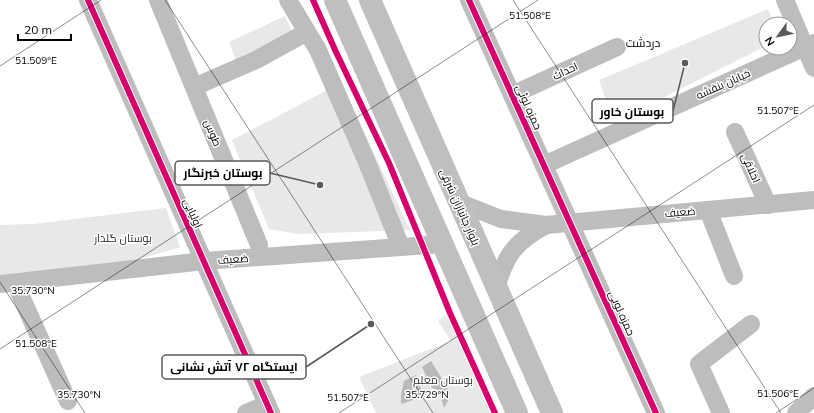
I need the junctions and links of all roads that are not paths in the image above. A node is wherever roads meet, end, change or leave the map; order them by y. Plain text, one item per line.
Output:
1 (88, 0) edge
2 (158, 0) edge
3 (288, 0) edge
4 (335, 0) edge
5 (370, 0) edge
6 (469, 0) edge
7 (785, 0) edge
8 (307, 32) junction
9 (810, 45) edge
10 (617, 47) dead end
11 (814, 68) edge
12 (194, 86) junction
13 (512, 95) junction
14 (735, 132) dead end
15 (544, 165) junction
16 (814, 200) edge
17 (458, 202) junction
18 (768, 204) junction
19 (708, 210) junction
20 (570, 222) junction
21 (546, 225) junction
22 (444, 244) junction
23 (259, 245) dead end
24 (402, 247) junction
25 (204, 261) junction
26 (734, 276) dead end
27 (7, 283) edge
28 (496, 288) junction
29 (751, 324) dead end
30 (68, 401) dead end
31 (269, 408) edge
32 (246, 413) edge
33 (517, 413) edge
34 (552, 413) edge
35 (656, 413) edge
36 (721, 413) edge

1 - 25 street, اولیایی
2 - 12 street, طوس
3 - 8 street
4 - 22 main road
5 - 17 main road, بلوار جانبازان شرقی
6 - 13 street, حمزه لوئی
7 - 9 street
8 - 12 street
8 - 24 street
9 - 11 street
9 - 15 street, خیابان بنفشه
10 - 13 street, احداث
12 - 23 street, طوس
13 - 15 street, حمزه لوئی
14 - 18 street, اخلاقی
15 - 20 street, حمزه لوئی
16 - 18 street, ضعیف
17 - 21 street
17 - 28 main road, بلوار جانبازان شرقی
18 - 19 street, ضعیف
19 - 20 street, ضعیف
19 - 26 street
20 - 21 street, ضعیف
20 - 35 street, حمزه لویی
21 - 28 street
22 - 24 street, ضعیف
22 - 33 main road
24 - 25 street, ضعیف
25 - 27 street, ضعیف
25 - 31 street, اولیایی
27 - 30 street
28 - 34 main road, بلوار جانبازان شرقی
29 - 36 street
31 - 32 street

